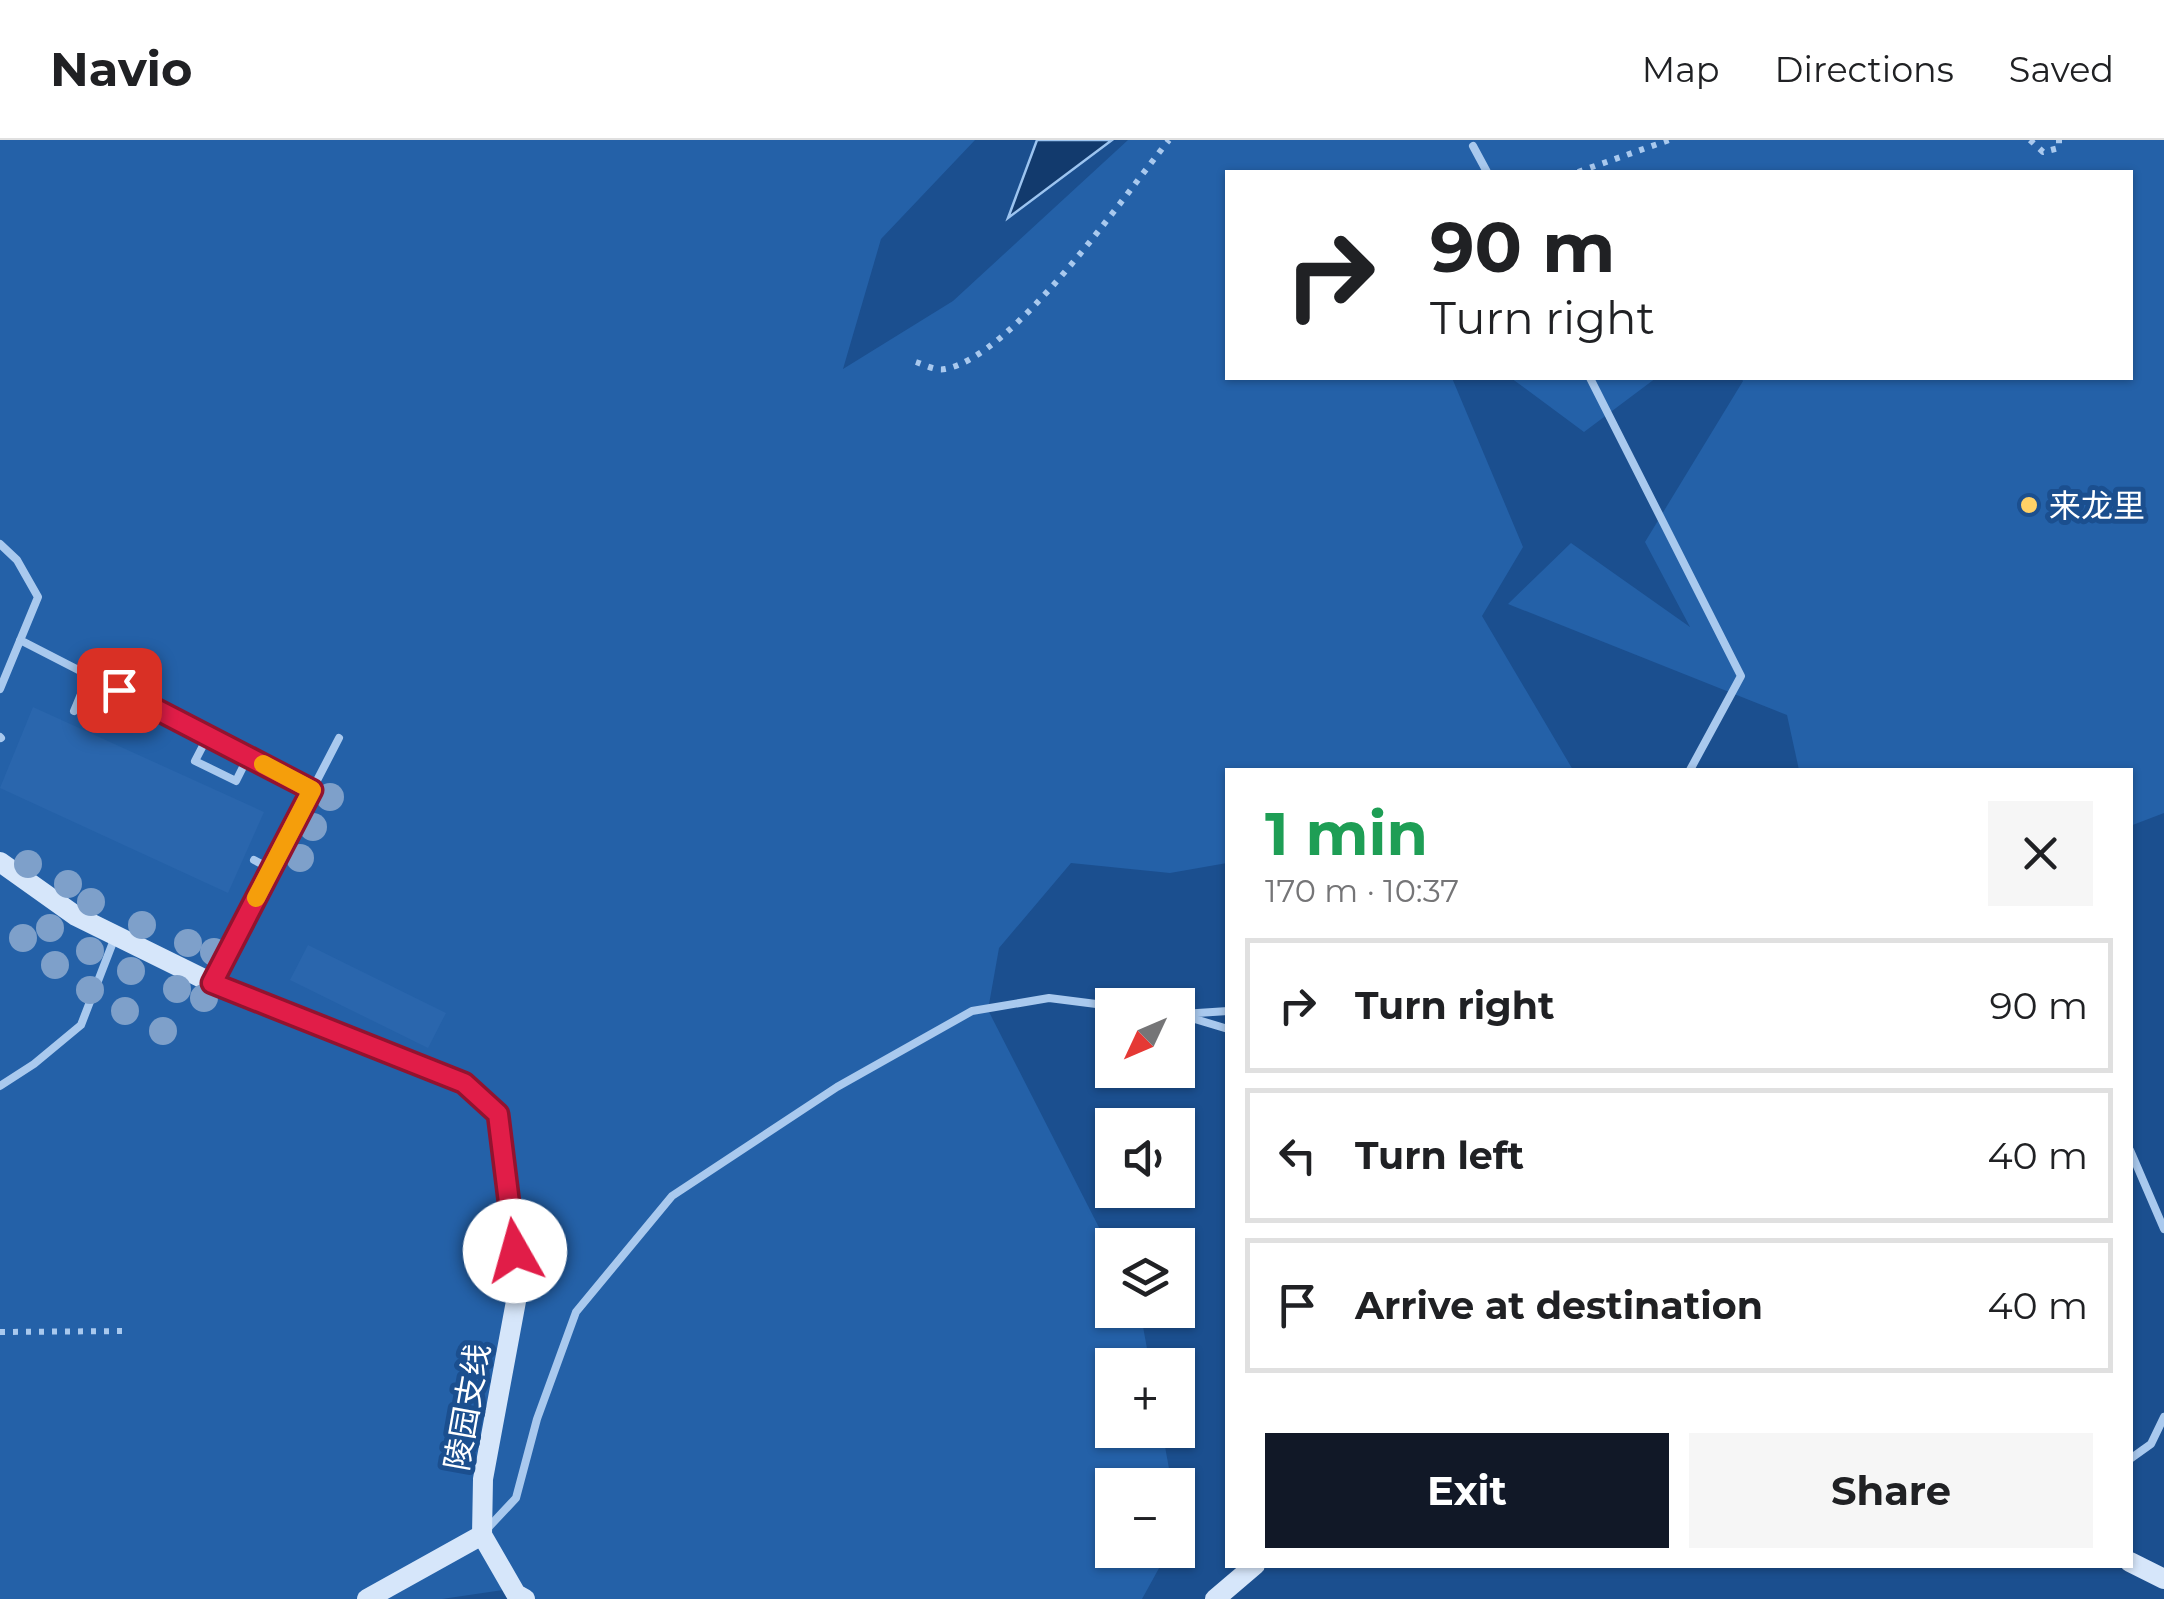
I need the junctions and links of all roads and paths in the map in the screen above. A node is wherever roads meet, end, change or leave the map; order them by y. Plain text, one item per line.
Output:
1 (1169, 140) edge
2 (1669, 140) edge
3 (2030, 140) edge
4 (2059, 140) edge
5 (1474, 146) dead end
6 (1486, 170) edge
7 (1584, 170) edge
8 (916, 362) dead end
9 (1591, 380) edge
10 (0, 544) edge
11 (20, 640) junction
12 (89, 675) junction
13 (0, 690) edge
14 (74, 710) dead end
15 (208, 736) junction
16 (339, 738) dead end
17 (248, 756) junction
18 (1691, 768) edge
19 (312, 790) junction
20 (254, 860) dead end
21 (0, 862) edge
22 (271, 869) junction
23 (115, 936) junction
24 (212, 983) junction
25 (1095, 1004) edge
26 (1225, 1011) edge
27 (1195, 1013) edge
28 (1195, 1019) edge
29 (1225, 1028) edge
30 (0, 1086) edge
31 (2133, 1157) edge
32 (2164, 1229) edge
33 (130, 1331) dead end
34 (0, 1332) edge
35 (2164, 1416) edge
36 (2133, 1458) edge
37 (482, 1534) junction
38 (2133, 1564) edge
39 (1251, 1568) edge
40 (2164, 1579) edge
41 (367, 1599) edge
42 (526, 1599) edge
43 (1215, 1599) edge

1 - 8 path
2 - 7 path
3 - 4 path
5 - 6 lane
9 - 18 lane
10 - 11 lane
11 - 12 lane
11 - 13 lane
12 - 14 lane
12 - 15 lane
15 - 17 lane
15 - 17 lane
16 - 19 lane
17 - 19 lane
19 - 22 lane
20 - 22 lane
21 - 23 street, 陵园支线
22 - 24 lane
23 - 24 street, 陵园支线
23 - 30 lane
24 - 37 street, 陵园支线
25 - 37 lane
26 - 27 lane
28 - 29 lane
31 - 32 lane
33 - 34 path
35 - 36 lane
37 - 41 street
37 - 42 street
38 - 40 street
39 - 43 street

